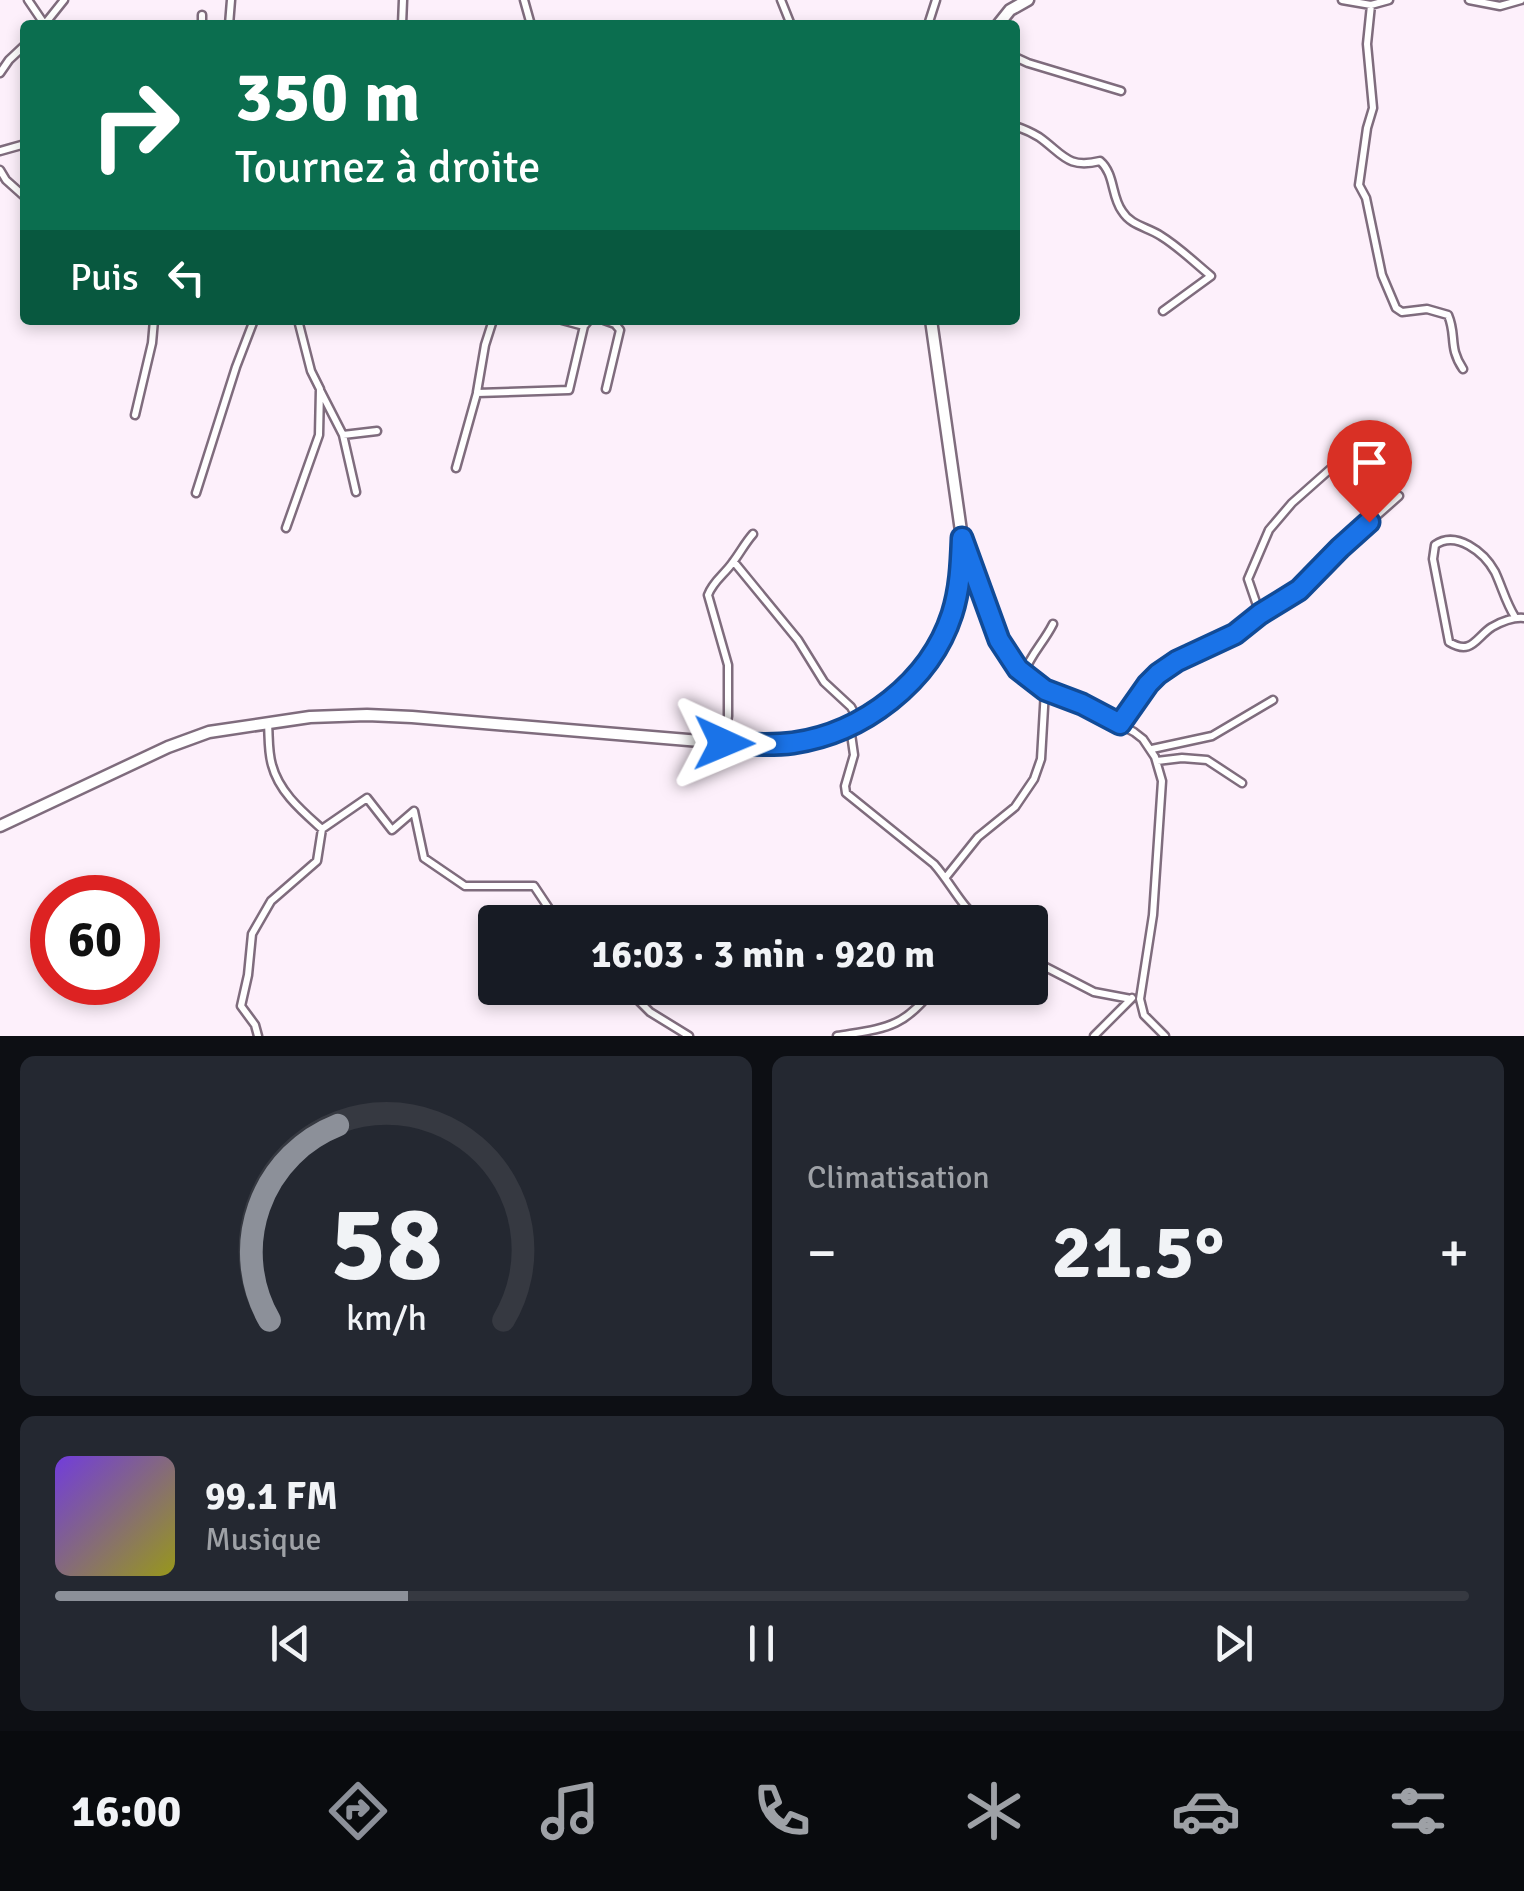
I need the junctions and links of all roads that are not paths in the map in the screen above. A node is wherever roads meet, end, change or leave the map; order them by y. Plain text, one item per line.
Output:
1 (64, 0) edge
2 (1028, 0) edge
3 (1039, 0) edge
4 (1342, 0) edge
5 (1389, 0) edge
6 (1469, 0) edge
7 (1521, 0) edge
8 (1371, 5) junction
9 (1010, 10) junction
10 (202, 15) dead end
11 (49, 20) edge
12 (202, 20) edge
13 (1002, 20) edge
14 (20, 50) edge
15 (1020, 59) edge
16 (0, 74) edge
17 (1122, 91) dead end
18 (1020, 128) edge
19 (0, 170) edge
20 (20, 193) edge
21 (1163, 311) dead end
22 (154, 325) edge
23 (252, 325) edge
24 (299, 325) edge
25 (491, 325) edge
26 (585, 325) edge
27 (616, 325) edge
28 (932, 325) edge
29 (1463, 369) dead end
30 (320, 389) junction
31 (606, 389) dead end
32 (477, 392) junction
33 (136, 415) dead end
34 (377, 431) dead end
35 (343, 435) junction
36 (1336, 464) dead end
37 (456, 468) dead end
38 (356, 492) dead end
39 (196, 494) dead end
40 (1399, 496) dead end
41 (286, 528) dead end
42 (753, 534) dead end
43 (962, 538) junction
44 (734, 562) junction
45 (1260, 614) junction
46 (1520, 618) edge
47 (1054, 624) dead end
48 (1024, 672) junction
49 (1045, 690) junction
50 (1274, 700) dead end
51 (268, 722) junction
52 (854, 723) junction
53 (1120, 724) junction
54 (724, 743) junction
55 (1152, 749) junction
56 (1157, 761) junction
57 (1242, 783) dead end
58 (0, 826) edge
59 (322, 829) junction
60 (946, 878) junction
61 (547, 905) edge
62 (964, 905) edge
63 (1048, 968) edge
64 (1141, 990) junction
65 (1131, 999) junction
66 (643, 1005) edge
67 (918, 1005) edge
68 (889, 1026) junction
69 (258, 1036) edge
70 (689, 1036) edge
71 (836, 1036) edge
72 (890, 1036) edge
73 (1094, 1036) edge
74 (1164, 1036) edge

1 - 11 street
2 - 9 main road
3 - 9 street
4 - 8 street
5 - 8 street
6 - 7 street
8 - 29 street
9 - 13 main road
10 - 12 street
14 - 16 street
15 - 17 street
18 - 21 street
19 - 20 street
22 - 33 street
23 - 39 street
24 - 30 street
25 - 32 street
26 - 32 street
27 - 31 street
28 - 43 main road
30 - 35 street
30 - 41 street
32 - 37 street
34 - 35 street
35 - 38 street
36 - 45 street
40 - 45 street
42 - 44 street
43 - 48 street
43 - 52 main road
44 - 52 street
44 - 54 street
45 - 53 street
46 - 46 street
47 - 48 street
48 - 49 street
49 - 53 street
49 - 60 street
50 - 55 street
51 - 54 main road
51 - 58 main road
51 - 59 street
52 - 54 main road
52 - 60 street
53 - 55 street
55 - 56 street
56 - 57 street
56 - 64 street
59 - 61 street
59 - 69 street
60 - 62 street
63 - 65 street
64 - 65 street
64 - 74 street
65 - 73 street
66 - 70 street
67 - 68 street
68 - 71 street
68 - 72 street

